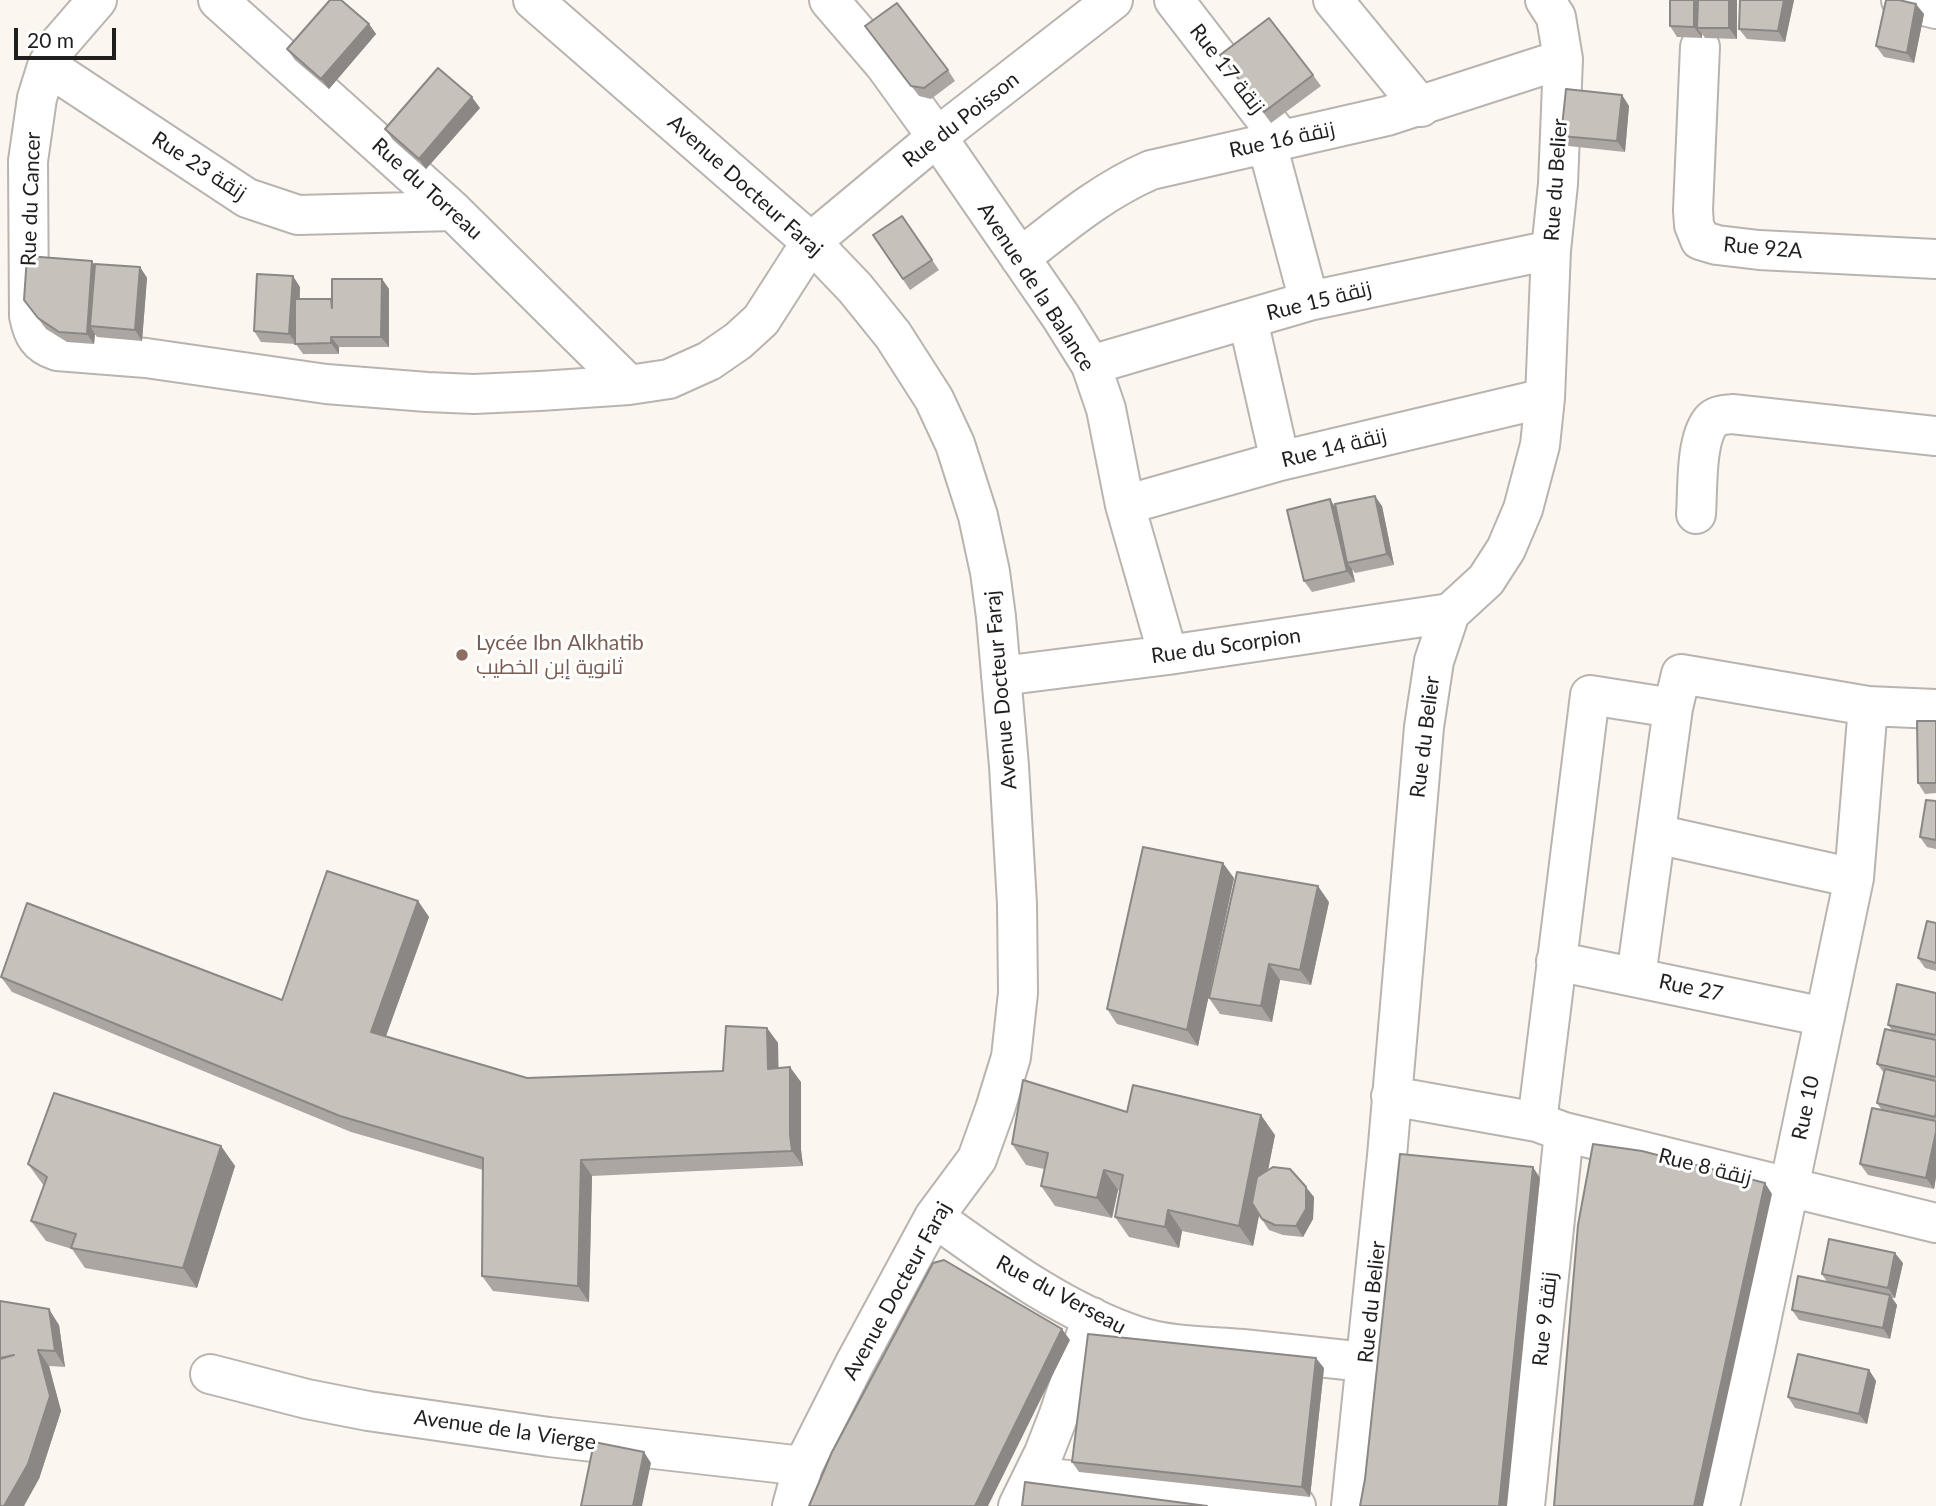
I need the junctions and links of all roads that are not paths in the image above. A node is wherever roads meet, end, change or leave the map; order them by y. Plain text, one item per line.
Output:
1 (97, 0) edge
2 (533, 0) edge
3 (1113, 0) edge
4 (1174, 0) edge
5 (1333, 0) edge
6 (1545, 0) edge
7 (1900, 0) edge
8 (838, 3) edge
9 (232, 5) edge
10 (1936, 9) edge
11 (1700, 47) edge
12 (1563, 59) junction
13 (47, 66) junction
14 (1421, 107) junction
15 (937, 137) junction
16 (1274, 141) junction
17 (453, 211) junction
18 (811, 242) junction
19 (1551, 250) junction
20 (1020, 258) junction
21 (1936, 259) edge
22 (1309, 301) junction
23 (1248, 320) junction
24 (68, 352) joint
25 (1091, 365) junction
26 (629, 385) junction
27 (1545, 398) junction
28 (1936, 436) edge
29 (1280, 461) junction
30 (1125, 505) junction
31 (1696, 514) dead end
32 (1450, 613) junction
33 (1168, 655) junction
34 (1001, 676) junction
35 (1868, 706) junction
36 (1673, 708) junction
37 (1936, 709) edge
38 (1656, 834) junction
39 (1854, 878) junction
40 (1556, 961) junction
41 (1636, 977) junction
42 (1825, 1017) junction
43 (1391, 1096) junction
44 (1550, 1127) junction
45 (1387, 1156) junction
46 (1427, 1160) edge
47 (1519, 1170) edge
48 (1559, 1174) junction
49 (1789, 1187) junction
50 (934, 1217) junction
51 (1936, 1223) edge
52 (1092, 1317) junction
53 (1365, 1362) junction
54 (210, 1374) dead end
55 (803, 1466) junction
56 (1025, 1491) edge
57 (792, 1506) edge
58 (1296, 1506) edge
59 (1351, 1506) edge
60 (1525, 1506) edge
61 (1720, 1506) edge

1 - 13 street, Rue du Cancer
2 - 18 street, Avenue Docteur Faraj
3 - 15 street, Rue du Poisson
4 - 16 street, Rue 17 زنقة
5 - 14 street
6 - 12 street, Rue du Belier
7 - 10 street
8 - 15 street, Avenue de la Balance
9 - 17 street, Rue du Torreau
11 - 21 street, Rue 92A
12 - 14 street, Rue 16 زنقة
12 - 19 street, Rue du Belier
13 - 17 street, Rue 23 زنقة
13 - 24 street, Rue du Cancer
14 - 16 street, Rue 16 زنقة
15 - 18 street, Rue du Poisson
15 - 20 street, Avenue de la Balance
16 - 20 street, Rue 16 زنقة
16 - 22 street, Rue 17 زنقة
17 - 26 street, Rue du Torreau
18 - 26 street, Rue du Poisson
18 - 34 street, Avenue Docteur Faraj
19 - 22 street, Rue 15 زنقة
19 - 27 street, Rue du Belier
20 - 25 street, Avenue de la Balance
22 - 23 street, Rue 15 زنقة
23 - 25 street, Rue 15 زنقة
23 - 29 street
24 - 26 street, Rue du Poisson
25 - 30 street, Avenue de la Balance
27 - 29 street, Rue 14 زنقة
27 - 32 street, Rue du Belier
28 - 31 street
29 - 30 street, Rue 14 زنقة
30 - 33 street, Avenue de la Balance
32 - 33 street, Rue du Scorpion
32 - 43 street, Rue du Belier
33 - 34 street, Rue du Scorpion
34 - 50 street, Avenue Docteur Faraj
35 - 36 street
35 - 37 street
35 - 39 street, Rue 10
36 - 38 street
36 - 40 street, Rue 9 زنقة
38 - 39 street
38 - 41 street
39 - 42 street, Rue 10
40 - 41 street, Rue 27
40 - 44 street, Rue 9 زنقة
41 - 42 street, Rue 27
42 - 49 street, Rue 10
43 - 44 street, Rue 8 زنقة
43 - 45 street, Rue du Belier
44 - 48 street, Rue 9 زنقة
44 - 49 street, Rue 8 زنقة
45 - 46 street
45 - 53 street, Rue du Belier
47 - 48 street
48 - 60 street, Rue 9 زنقة
49 - 51 street, Rue 8 زنقة
49 - 61 street, Rue 10
50 - 52 street, Rue du Verseau
50 - 55 street, Avenue Docteur Faraj
52 - 53 street, Rue du Verseau
52 - 56 street
53 - 59 street, Rue du Belier
54 - 55 street, Avenue de la Vierge
55 - 57 street, Avenue Docteur Faraj
56 - 58 street

